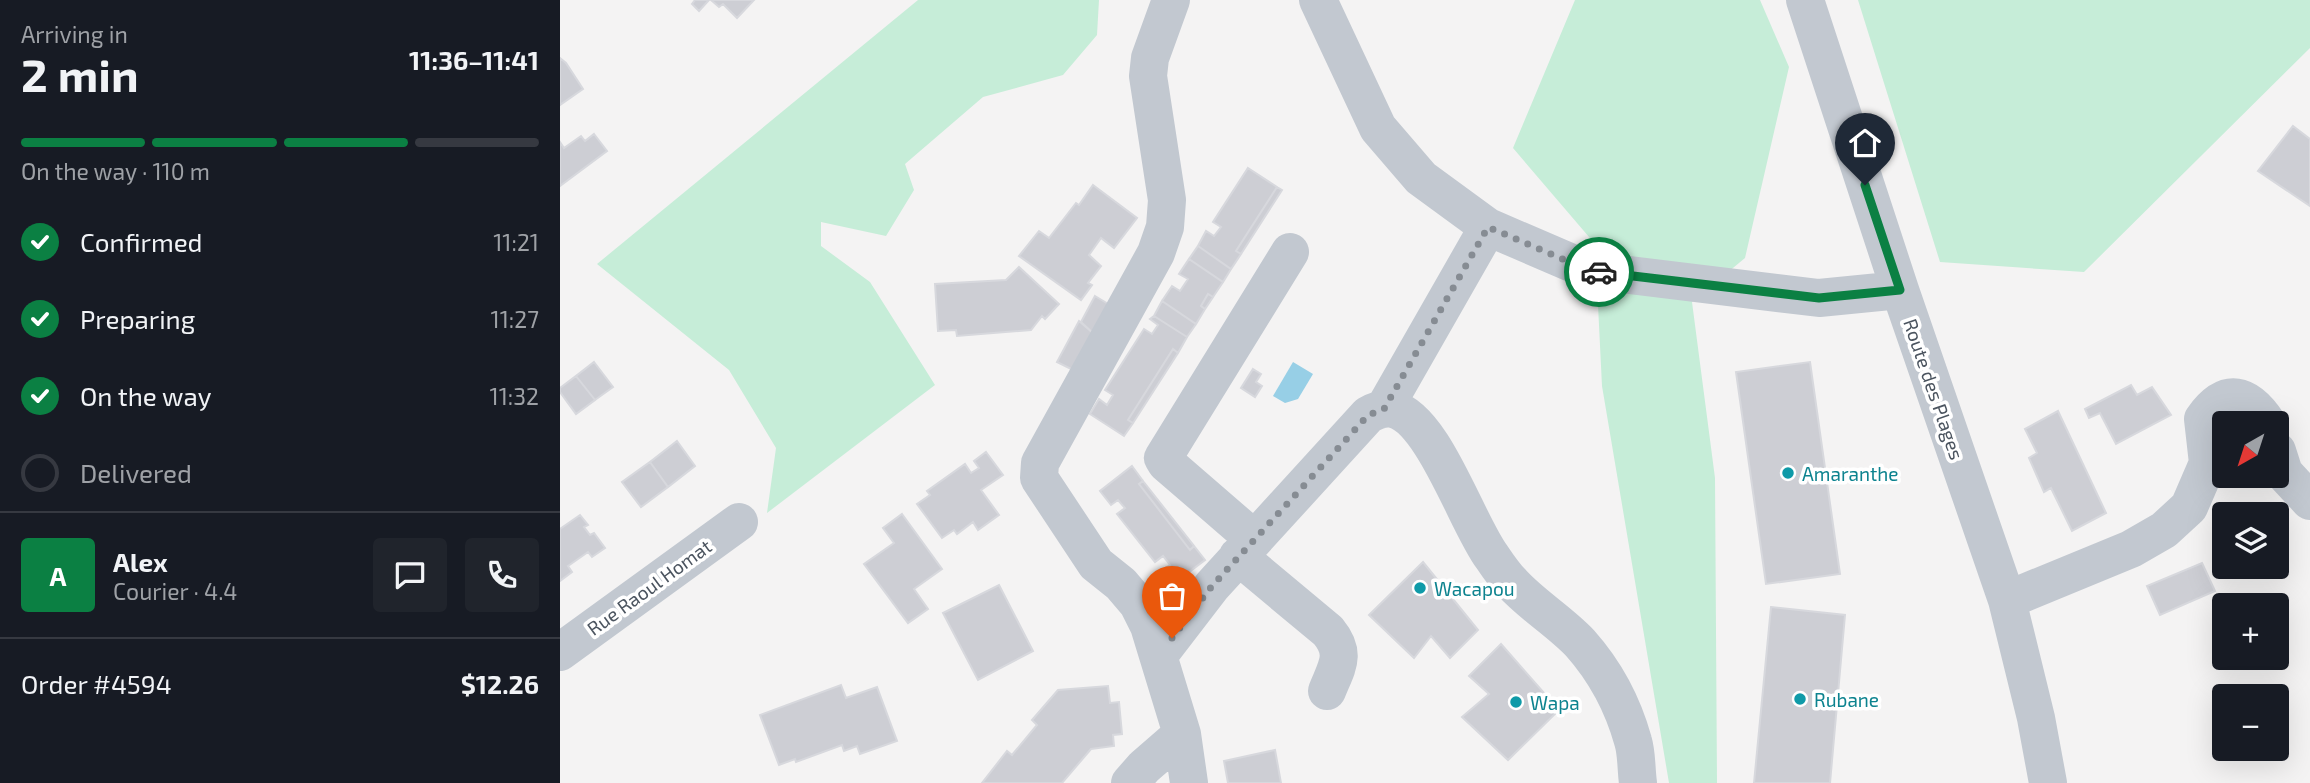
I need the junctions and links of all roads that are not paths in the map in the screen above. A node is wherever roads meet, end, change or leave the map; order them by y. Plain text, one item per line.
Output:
1 (1171, 0) edge
2 (1318, 0) edge
3 (1805, 0) edge
4 (1488, 227) junction
5 (1290, 252) dead end
6 (1900, 290) junction
7 (1384, 409) junction
8 (2258, 411) edge
9 (2289, 478) edge
10 (2310, 501) edge
11 (739, 522) dead end
12 (1246, 548) junction
13 (2007, 600) junction
14 (560, 652) edge
15 (1159, 655) junction
16 (1327, 691) dead end
17 (1182, 734) junction
18 (1130, 783) edge
19 (1189, 783) edge
20 (1638, 783) edge
21 (2048, 783) edge

1 - 15 street
2 - 4 street
3 - 6 street, Route des Plages
4 - 6 street
4 - 7 street
5 - 12 street
6 - 13 street, Route des Plages
7 - 12 street
7 - 20 street
8 - 13 street
9 - 10 street
11 - 14 street, Rue Raoul Homat
12 - 15 street
12 - 16 street
13 - 21 street, Route des Plages
15 - 17 street
17 - 18 street
17 - 19 street

